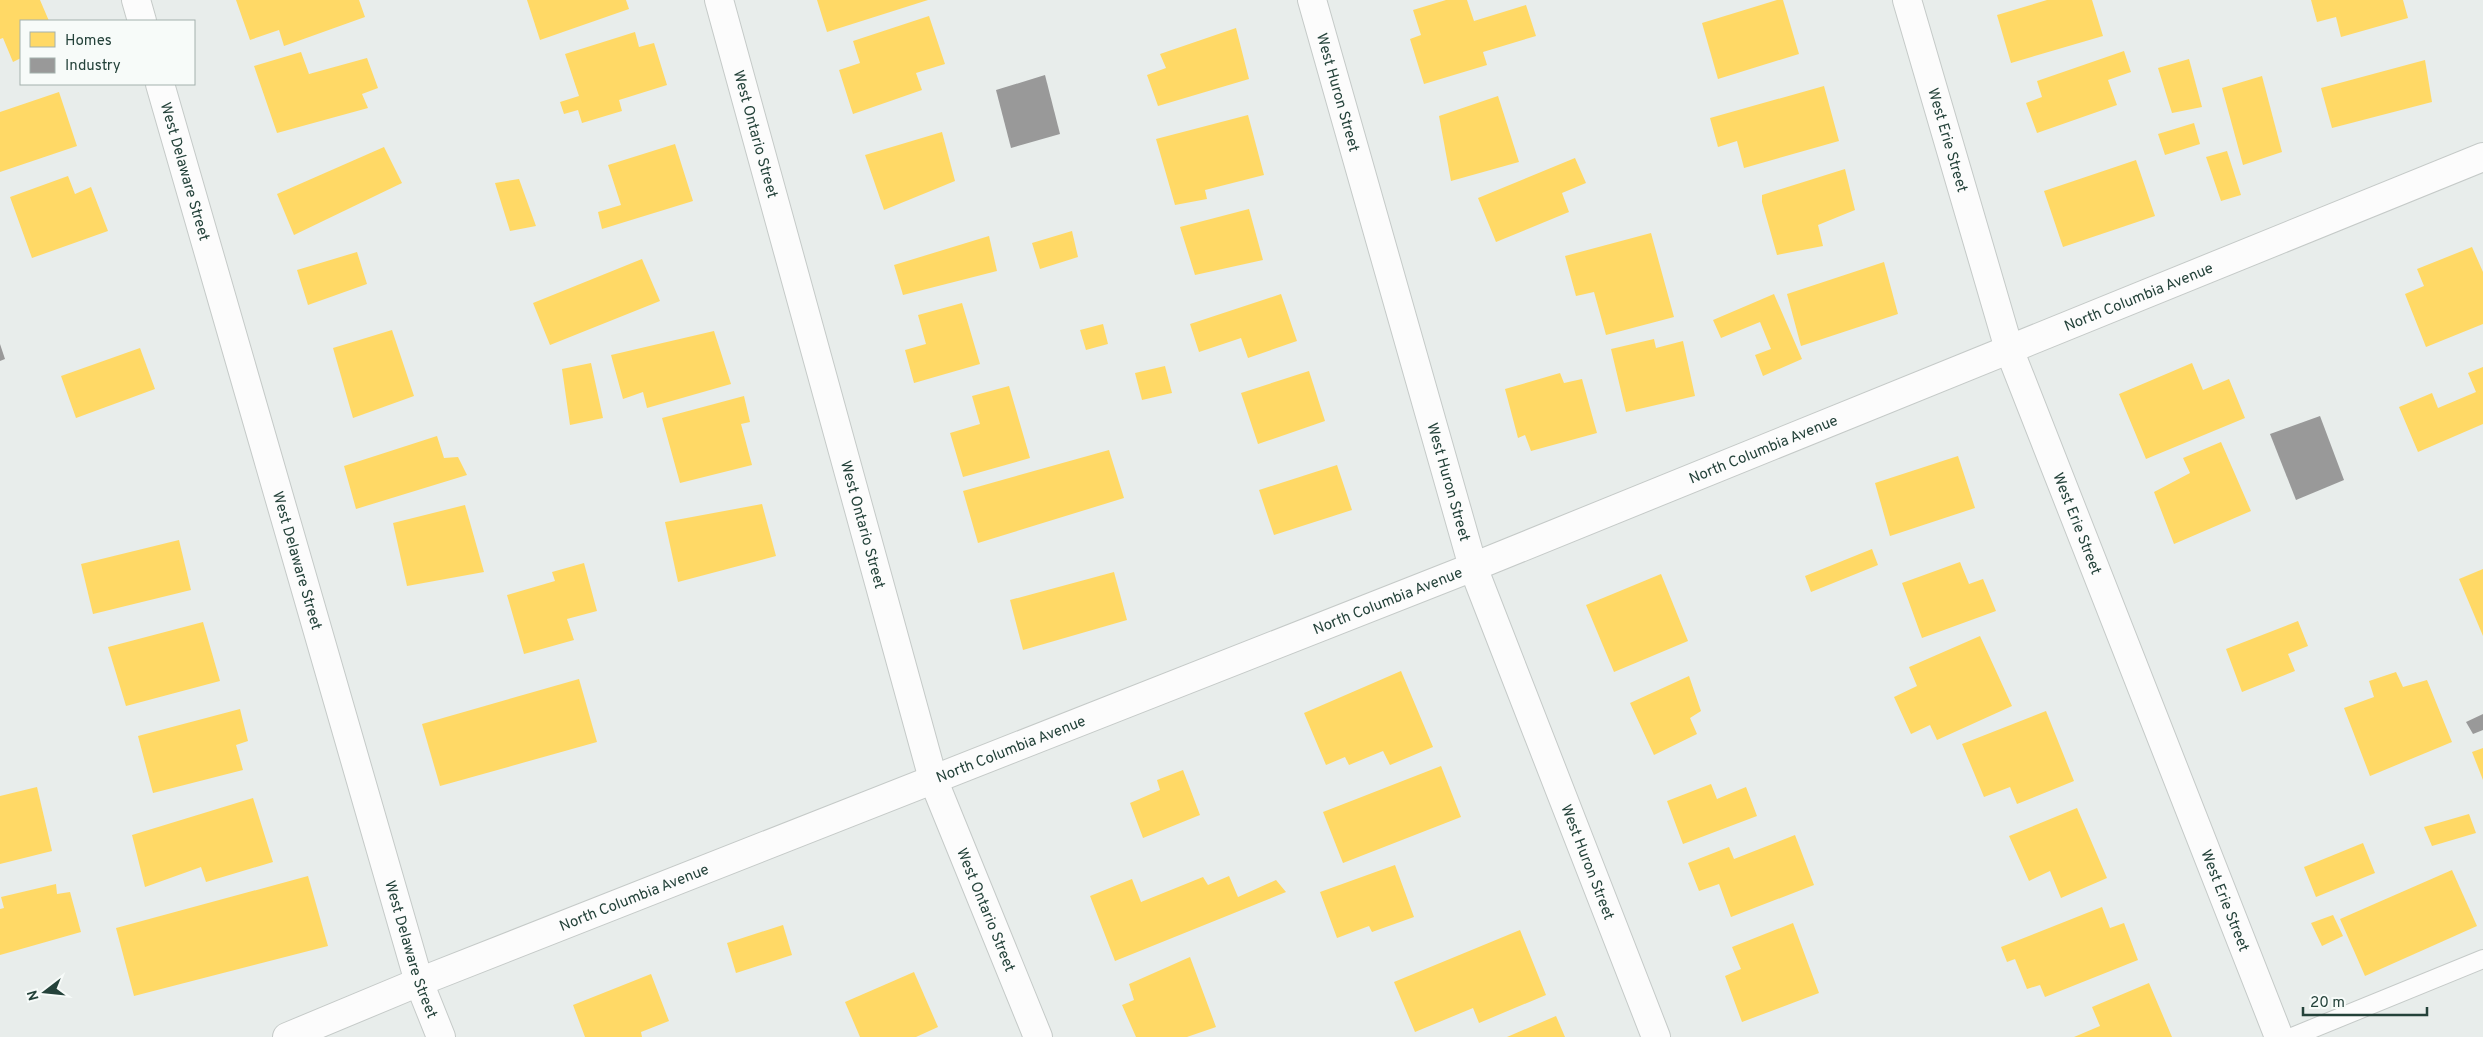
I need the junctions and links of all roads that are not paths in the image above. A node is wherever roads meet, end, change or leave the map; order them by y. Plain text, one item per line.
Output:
1 (136, 0) edge
2 (719, 0) edge
3 (1312, 0) edge
4 (1907, 0) edge
5 (142, 20) edge
6 (160, 85) edge
7 (2483, 157) edge
8 (2009, 349) junction
9 (1473, 566) junction
10 (933, 779) junction
11 (2483, 959) edge
12 (419, 982) junction
13 (288, 1037) edge
14 (441, 1037) edge
15 (1038, 1037) edge
16 (1656, 1037) edge
17 (2278, 1037) edge
18 (2292, 1037) edge

1 - 5 street
2 - 10 street, West Ontario Street
3 - 9 street, West Huron Street
4 - 8 street, West Erie Street
6 - 12 street, West Delaware Street
7 - 8 street, North Columbia Avenue
8 - 9 street, North Columbia Avenue
8 - 17 street, West Erie Street
9 - 10 street, North Columbia Avenue
9 - 16 street, West Huron Street
10 - 12 street, North Columbia Avenue
10 - 15 street, West Ontario Street
11 - 18 lane
12 - 13 street, North Columbia Avenue
12 - 14 street, West Delaware Street

